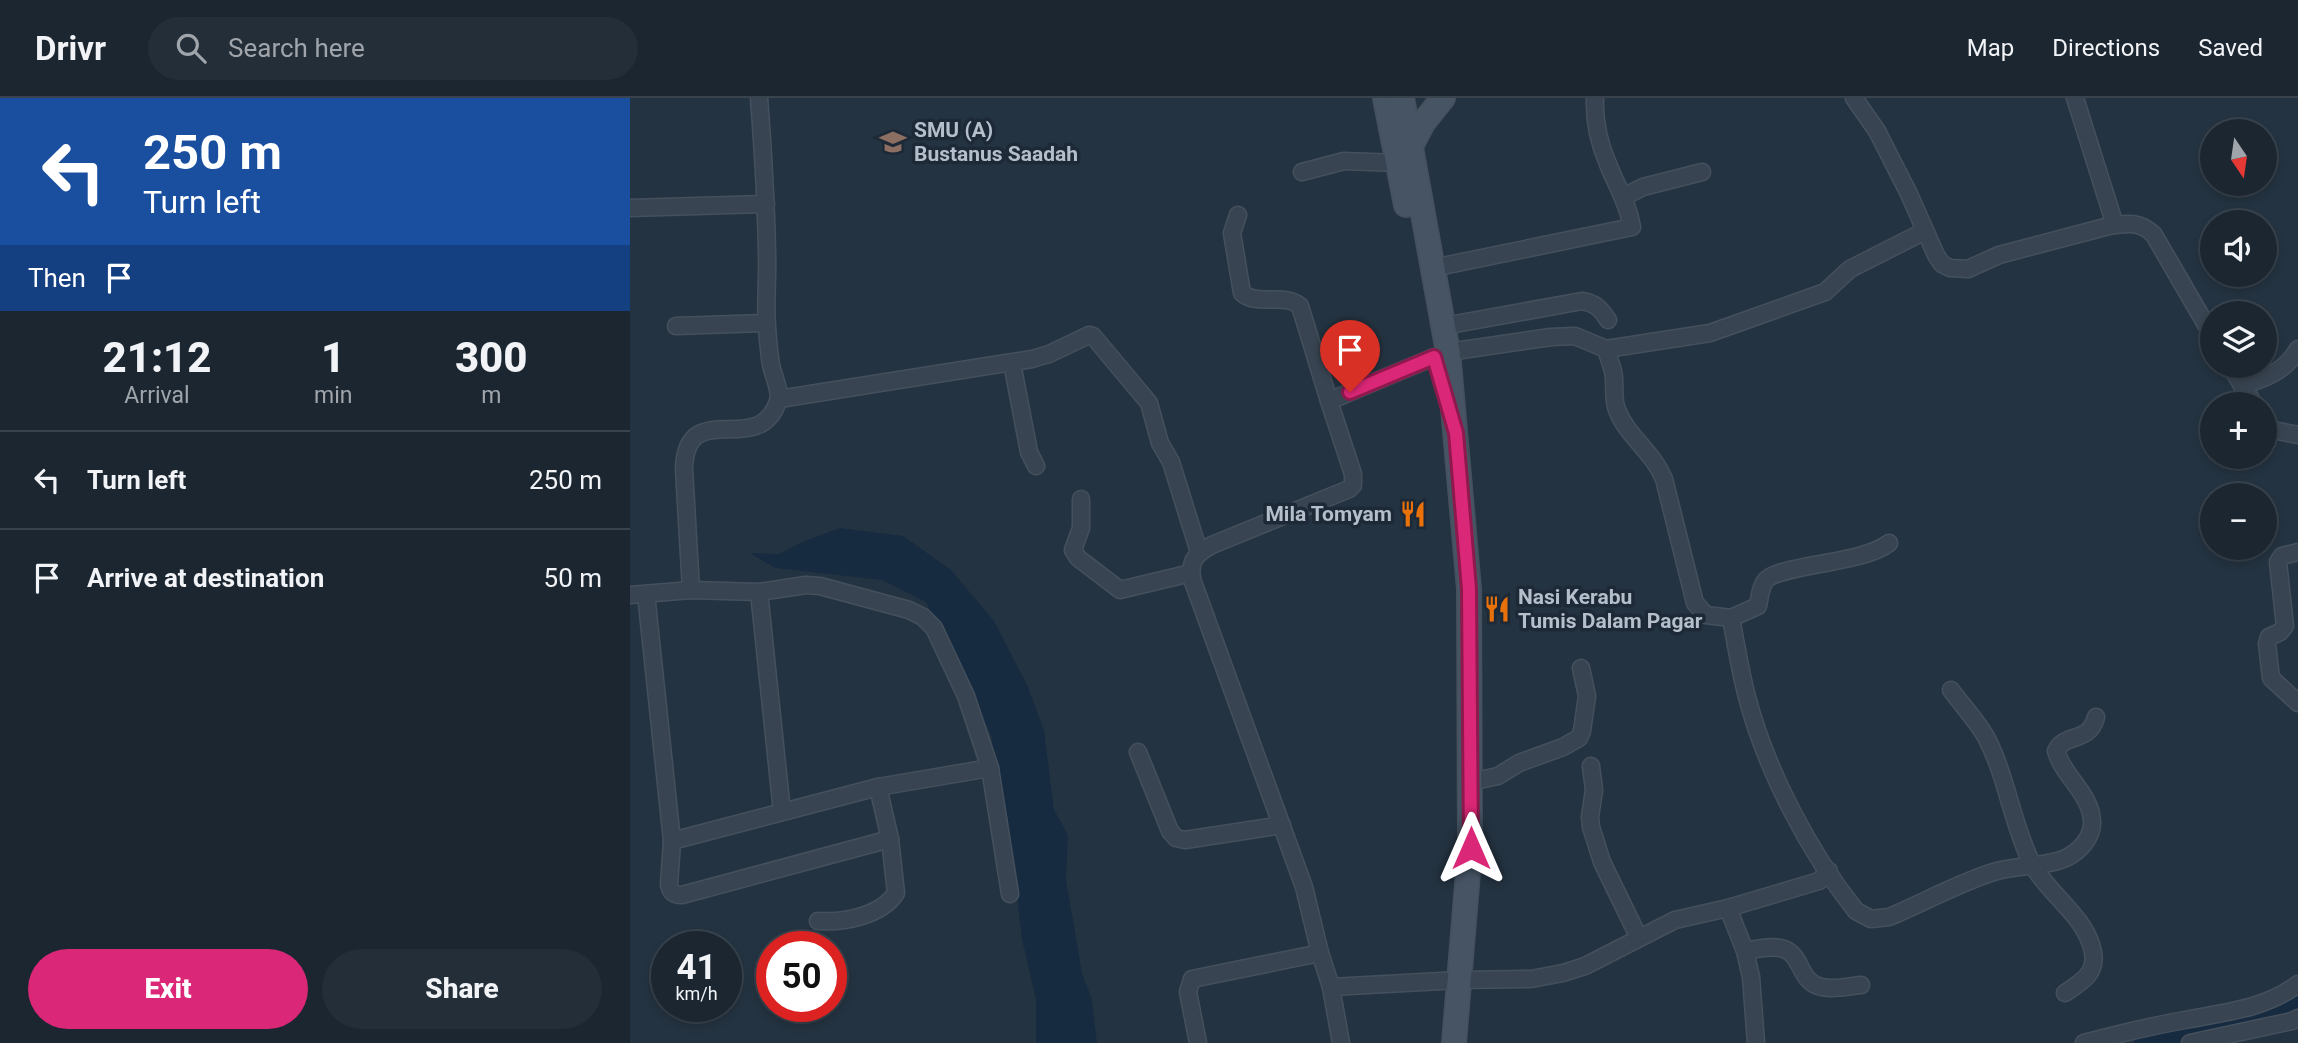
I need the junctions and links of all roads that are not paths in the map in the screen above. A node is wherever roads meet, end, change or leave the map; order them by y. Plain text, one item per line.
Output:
1 (760, 98) edge
2 (1385, 98) edge
3 (1402, 98) edge
4 (1443, 98) edge
5 (1595, 98) edge
6 (1854, 98) edge
7 (2075, 98) edge
8 (1404, 154) junction
9 (1302, 172) dead end
10 (1702, 172) dead end
11 (1623, 197) junction
12 (766, 204) junction
13 (630, 208) edge
14 (1238, 215) dead end
15 (2115, 225) junction
16 (1925, 231) junction
17 (1433, 268) junction
18 (2200, 314) edge
19 (1608, 320) dead end
20 (767, 323) junction
21 (676, 326) dead end
22 (1444, 326) junction
23 (1606, 349) junction
24 (2298, 349) edge
25 (1441, 355) junction
26 (1012, 363) junction
27 (2237, 378) edge
28 (2242, 386) junction
29 (2246, 392) edge
30 (779, 398) junction
31 (1329, 401) junction
32 (2277, 431) edge
33 (2298, 435) edge
34 (1036, 466) dead end
35 (1081, 499) dead end
36 (1889, 543) dead end
37 (1199, 552) junction
38 (2298, 552) edge
39 (1191, 573) junction
40 (691, 590) junction
41 (759, 592) junction
42 (638, 594) edge
43 (1731, 618) junction
44 (1581, 668) dead end
45 (1951, 690) dead end
46 (2298, 703) edge
47 (2096, 717) dead end
48 (1138, 752) dead end
49 (1591, 766) dead end
50 (990, 768) junction
51 (1470, 782) junction
52 (878, 787) junction
53 (782, 812) junction
54 (1282, 825) junction
55 (890, 839) junction
56 (672, 841) junction
57 (2033, 865) junction
58 (1829, 871) junction
59 (1010, 894) dead end
60 (1728, 908) junction
61 (818, 921) dead end
62 (1639, 938) junction
63 (1745, 951) junction
64 (1320, 953) junction
65 (1460, 980) junction
66 (2298, 984) edge
67 (1861, 985) dead end
68 (1332, 987) junction
69 (2065, 993) dead end
70 (2298, 1018) edge
71 (1198, 1043) edge
72 (1341, 1043) edge
73 (1454, 1043) edge
74 (1756, 1043) edge
75 (2084, 1043) edge
76 (2190, 1043) edge

1 - 12 street
2 - 8 main road
3 - 8 main road
4 - 8 main road
5 - 11 street
6 - 16 street
7 - 15 street
8 - 9 street
8 - 17 main road
8 - 25 main road
10 - 11 street
11 - 17 street
12 - 13 street
12 - 20 street
14 - 31 street
15 - 16 street
15 - 18 street
16 - 23 street
17 - 22 main road
19 - 22 street
20 - 21 street
20 - 30 street
22 - 25 main road
23 - 25 street
23 - 43 street
24 - 28 street
25 - 31 street
25 - 51 main road
26 - 30 street
26 - 34 street
26 - 37 street
27 - 28 street
28 - 29 street
30 - 40 street
31 - 37 street
32 - 33 street
35 - 39 street
36 - 43 street
37 - 39 street
38 - 46 street
39 - 54 street
40 - 41 street
40 - 42 street
41 - 50 street
41 - 53 street
42 - 56 street
43 - 58 street
44 - 51 street
45 - 57 street
47 - 57 street
48 - 54 street
49 - 62 street
50 - 52 street
50 - 59 street
51 - 65 main road
52 - 53 street
52 - 55 street
53 - 56 street
54 - 64 street
55 - 56 street
55 - 61 street
57 - 58 street
57 - 69 street
58 - 60 street
60 - 62 street
60 - 63 street
62 - 65 street
63 - 67 street
63 - 74 street
64 - 68 street
64 - 71 street
65 - 68 street
65 - 73 main road
66 - 75 street
68 - 72 street
70 - 76 street

